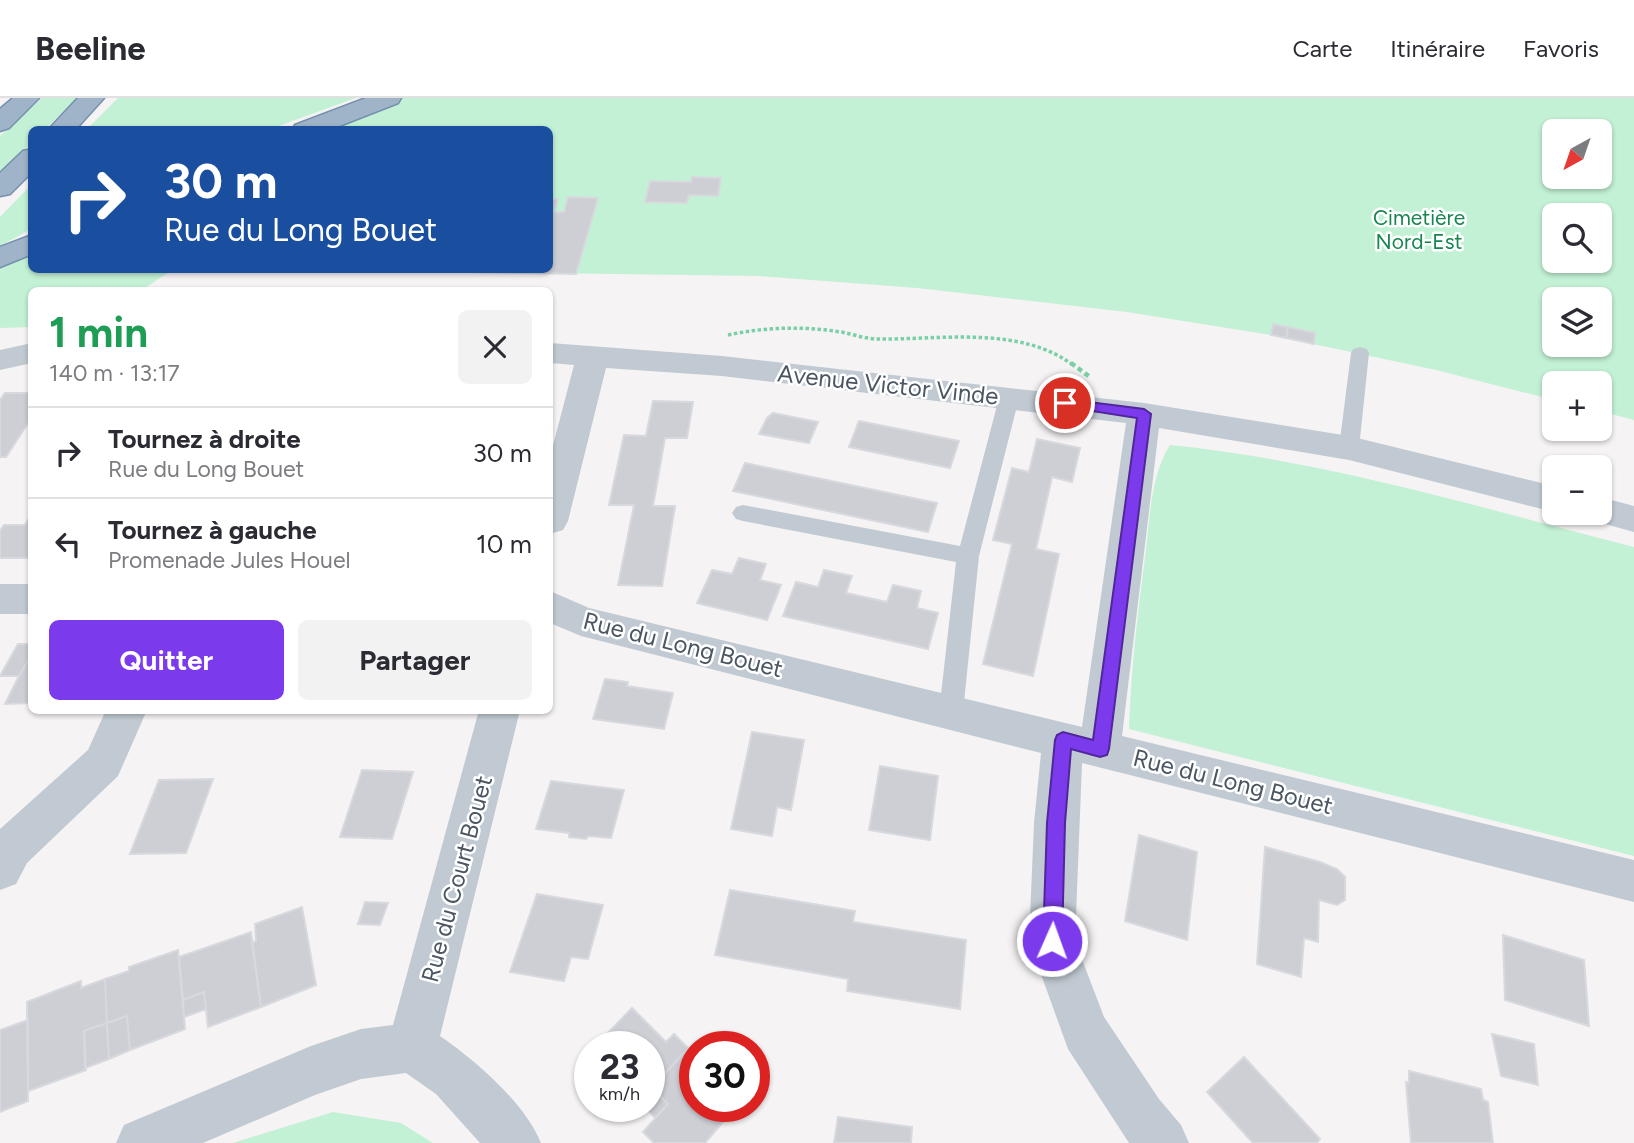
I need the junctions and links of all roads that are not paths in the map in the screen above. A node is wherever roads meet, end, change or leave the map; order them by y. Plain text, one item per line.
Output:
1 (27, 98) edge
2 (92, 98) edge
3 (388, 98) edge
4 (0, 123) edge
5 (64, 126) edge
6 (314, 126) edge
7 (28, 161) edge
8 (0, 188) edge
9 (28, 245) edge
10 (0, 258) edge
11 (553, 353) edge
12 (1360, 353) dead end
13 (28, 354) edge
14 (593, 355) junction
15 (0, 360) edge
16 (1009, 398) junction
17 (1144, 414) junction
18 (1349, 448) junction
19 (1542, 496) edge
20 (553, 509) edge
21 (743, 513) dead end
22 (1612, 513) edge
23 (1634, 519) edge
24 (968, 556) junction
25 (0, 599) edge
26 (28, 599) edge
27 (553, 607) edge
28 (951, 712) junction
29 (125, 714) edge
30 (499, 714) edge
31 (1082, 745) junction
32 (0, 869) edge
33 (1634, 881) edge
34 (412, 1047) junction
35 (142, 1143) edge
36 (515, 1143) edge
37 (1163, 1143) edge

1 - 4 highway
2 - 5 highway
3 - 6 highway
7 - 8 highway
9 - 10 highway
11 - 14 street, Avenue Victor Vinde
12 - 18 lane
13 - 15 street
14 - 16 street, Avenue Victor Vinde
14 - 20 street
16 - 17 street, Avenue Victor Vinde
16 - 24 lane
17 - 18 street, Avenue Victor Vinde
17 - 31 street
18 - 19 street, Avenue Victor Vinde
21 - 24 lane
22 - 23 street
24 - 28 lane
25 - 26 street
27 - 28 street, Rue du Long Bouet
28 - 31 street, Rue du Long Bouet
29 - 32 street
30 - 34 street, Rue du Court Bouet
31 - 33 street, Rue du Long Bouet
31 - 37 street
34 - 35 street
34 - 36 street

